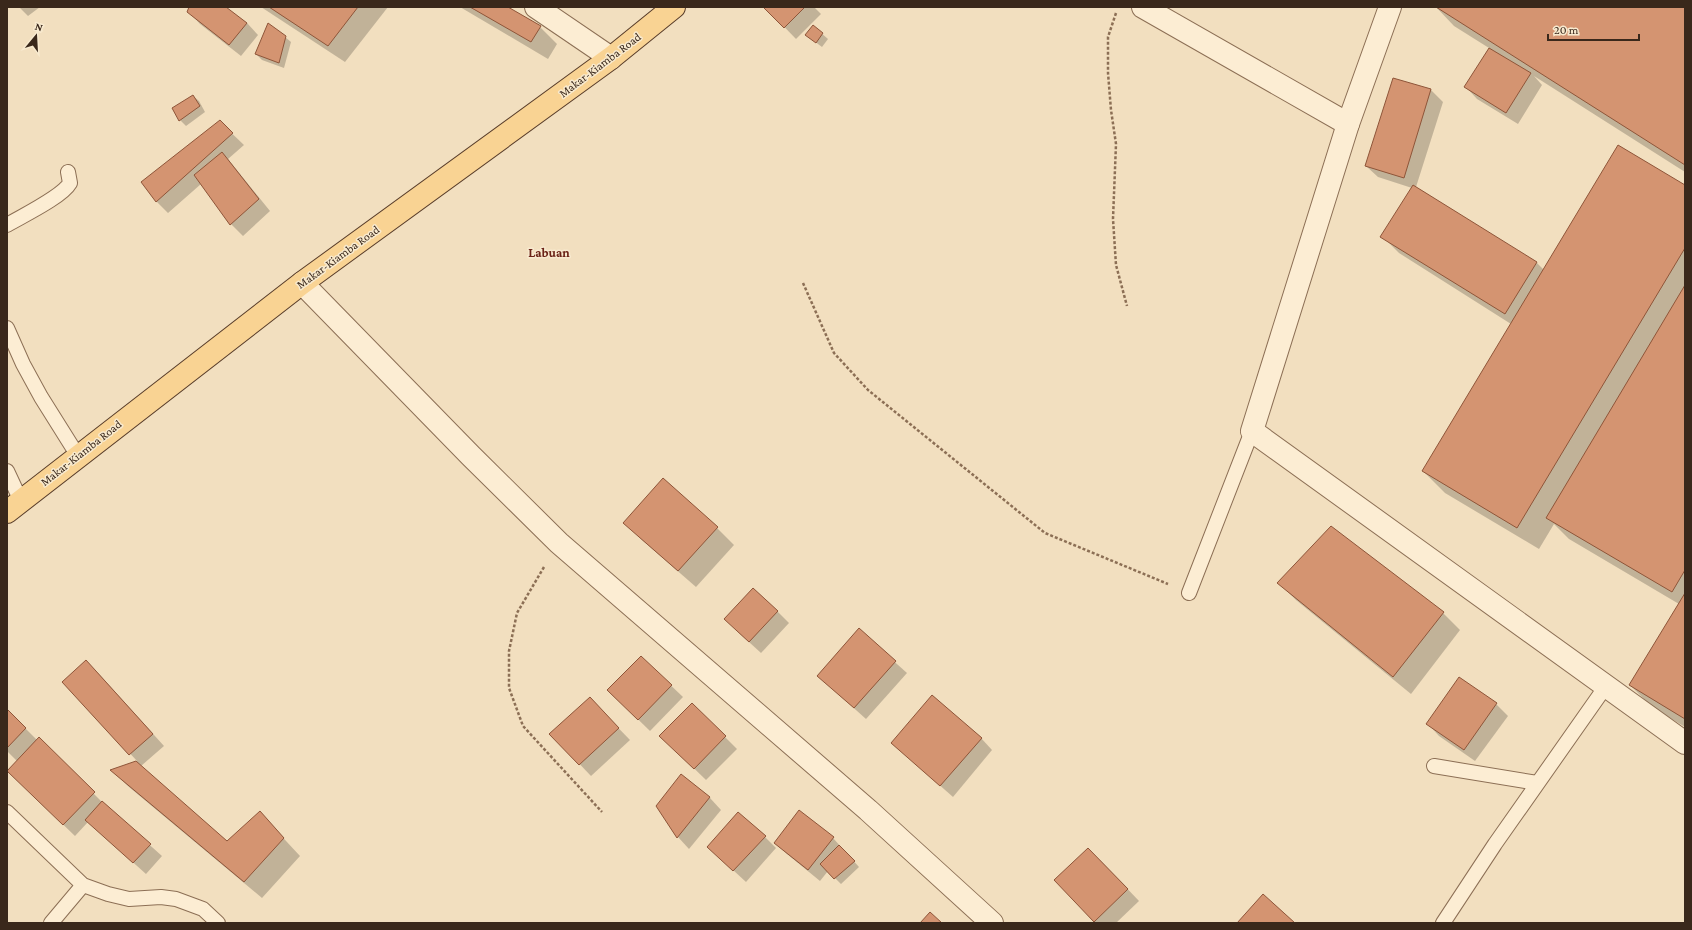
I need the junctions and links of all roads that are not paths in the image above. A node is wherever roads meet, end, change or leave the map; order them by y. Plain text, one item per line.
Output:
1 (536, 7) edge
2 (674, 7) edge
3 (1143, 7) edge
4 (1390, 7) edge
5 (611, 58) junction
6 (1348, 124) junction
7 (68, 172) dead end
8 (7, 225) edge
9 (302, 283) junction
10 (7, 328) edge
11 (1252, 431) junction
12 (78, 456) junction
13 (7, 471) edge
14 (14, 506) edge
15 (1189, 592) road end
16 (1606, 686) junction
17 (1685, 743) edge
18 (1434, 766) dead end
19 (1537, 783) junction
20 (7, 812) edge
21 (83, 885) junction
22 (51, 923) edge
23 (218, 923) edge
24 (992, 923) edge
25 (1443, 923) edge

1 - 5 street
2 - 5 main road, Makar-Kiamba Road
3 - 6 street
4 - 6 street
5 - 9 main road, Makar-Kiamba Road
6 - 11 street
7 - 8 lane
9 - 12 main road, Makar-Kiamba Road
9 - 24 street
10 - 12 lane
11 - 15 lane
11 - 16 street
12 - 14 main road, Makar-Kiamba Road
13 - 14 lane
16 - 17 street
16 - 19 lane
18 - 19 lane
19 - 25 lane
20 - 21 lane
21 - 22 lane
21 - 23 lane

